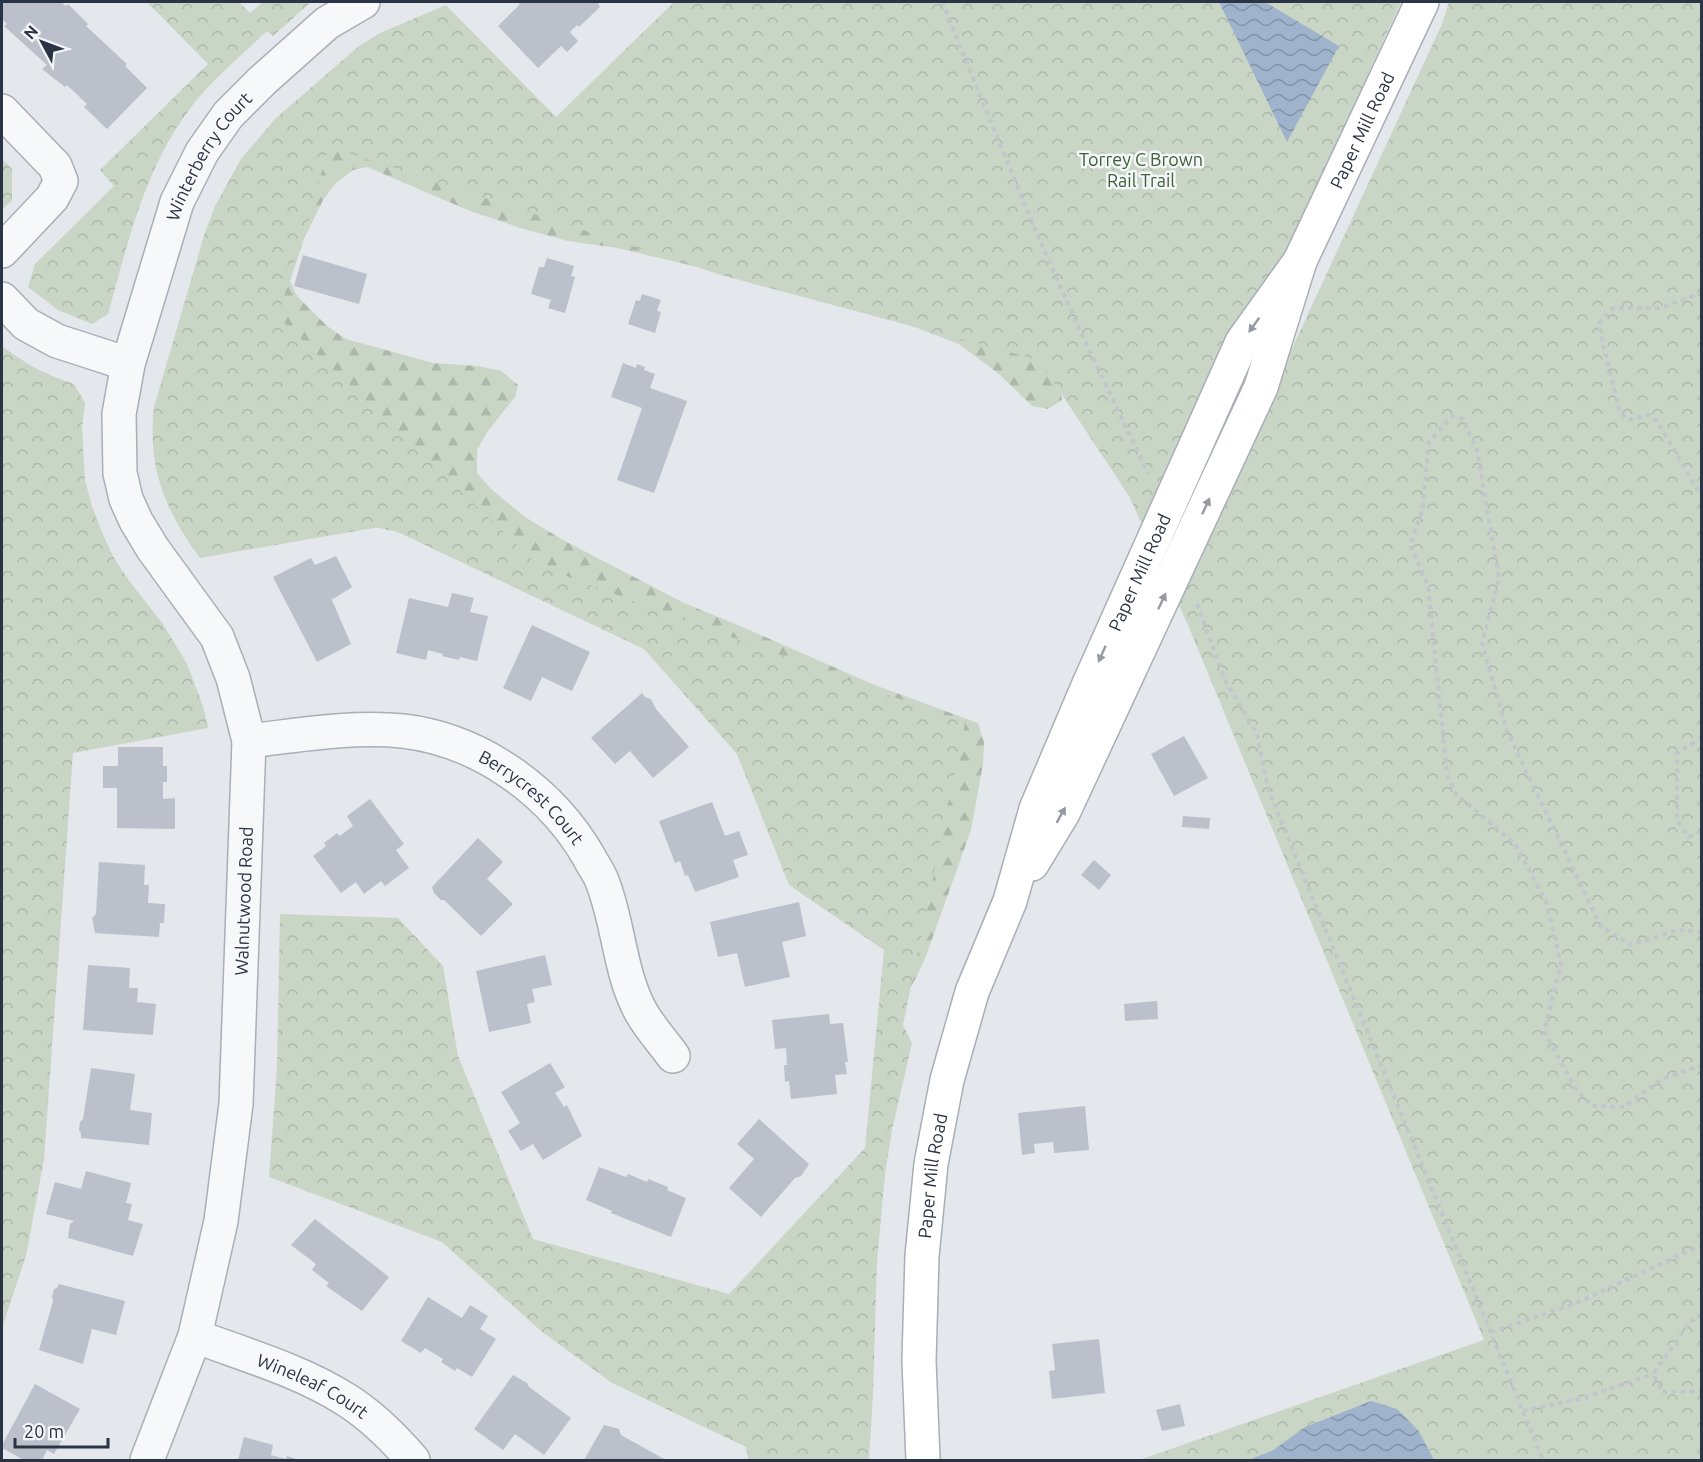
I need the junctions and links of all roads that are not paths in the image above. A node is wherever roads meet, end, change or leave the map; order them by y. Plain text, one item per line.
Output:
1 (363, 2) edge
2 (1422, 2) edge
3 (2, 111) edge
4 (2, 251) edge
5 (2, 299) edge
6 (128, 364) junction
7 (249, 741) junction
8 (674, 1056) dead end
9 (195, 1336) junction
10 (147, 1461) edge
11 (413, 1461) edge
12 (923, 1461) edge

1 - 6 street, Winterberry Court
2 - 12 main road, Paper Mill Road
3 - 4 street
5 - 6 street
6 - 7 street, Walnutwood Road
7 - 8 street, Berrycrest Court
7 - 9 street, Walnutwood Road
9 - 10 street, Walnutwood Road
9 - 11 street, Wineleaf Court

